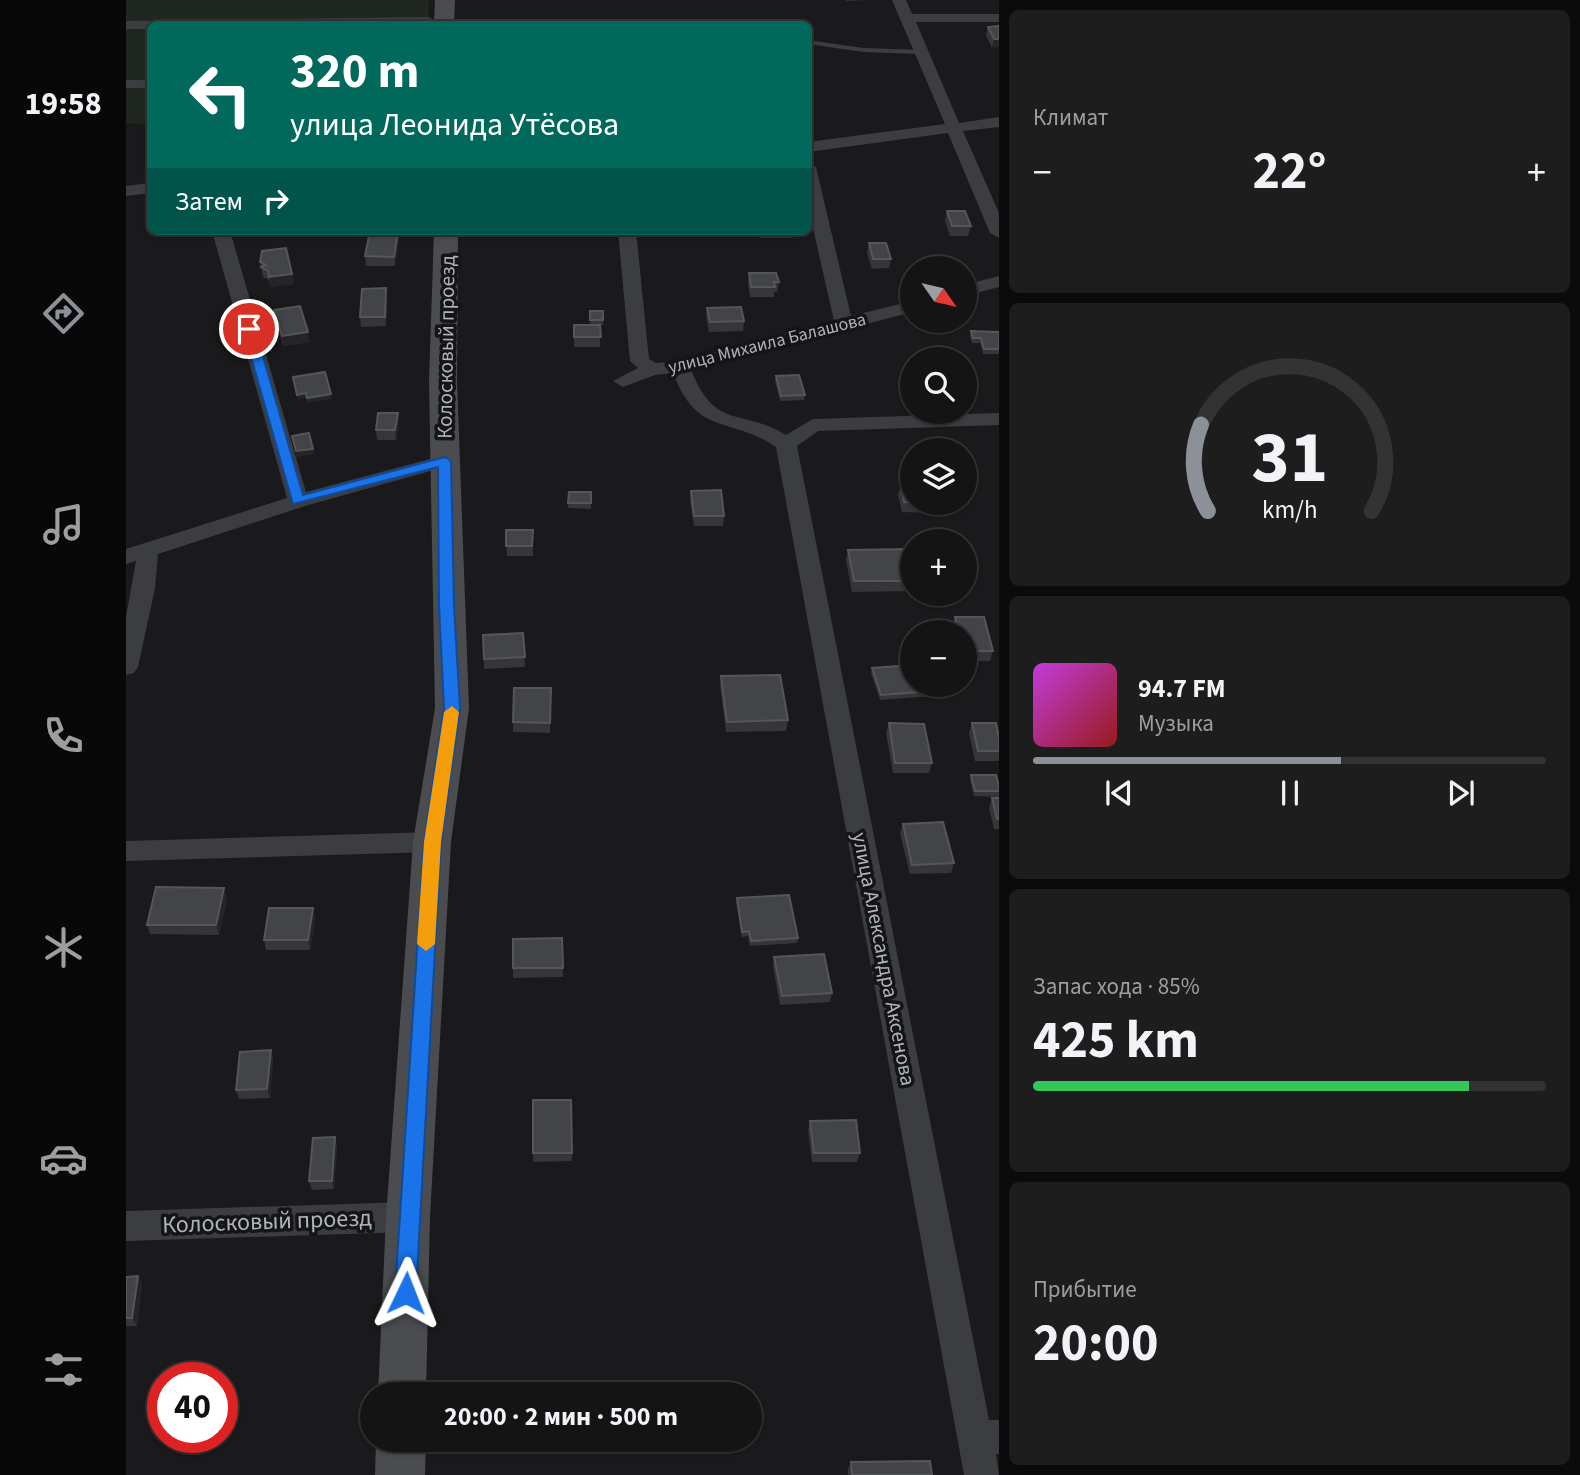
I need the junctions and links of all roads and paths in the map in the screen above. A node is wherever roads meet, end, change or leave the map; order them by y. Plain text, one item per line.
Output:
1 (445, 0) edge
2 (899, 0) edge
3 (908, 18) junction
4 (999, 18) edge
5 (431, 20) edge
6 (370, 21) edge
7 (126, 25) edge
8 (147, 25) edge
9 (812, 42) edge
10 (922, 52) junction
11 (147, 83) edge
12 (126, 84) edge
13 (999, 122) edge
14 (955, 128) junction
15 (812, 146) edge
16 (812, 185) edge
17 (147, 188) edge
18 (126, 191) edge
19 (999, 233) edge
20 (222, 235) edge
21 (446, 235) edge
22 (627, 235) edge
23 (999, 281) edge
24 (977, 287) edge
25 (900, 310) edge
26 (844, 326) junction
27 (680, 367) junction
28 (652, 369) junction
29 (623, 381) dead end
30 (999, 419) edge
31 (786, 444) junction
32 (445, 461) junction
33 (298, 501) junction
34 (137, 553) edge
35 (126, 667) edge
36 (432, 842) junction
37 (126, 851) edge
38 (408, 1217) junction
39 (126, 1226) edge
40 (402, 1382) edge
41 (986, 1437) edge
42 (401, 1452) edge
43 (400, 1475) edge
44 (982, 1475) edge

1 - 5 street
2 - 3 street
3 - 4 street
3 - 10 street
5 - 6 street
7 - 8 street
9 - 10 lane
10 - 14 street
11 - 12 street
13 - 14 street
14 - 15 street
14 - 19 street
16 - 26 street
17 - 18 street
20 - 33 street
21 - 32 street, Колосковый проезд
22 - 28 street
23 - 24 street
25 - 26 street, улица Михаила Балашова
26 - 27 street, улица Михаила Балашова
27 - 28 street, улица Михаила Балашова
27 - 31 street
28 - 29 street, улица Михаила Балашова
30 - 31 street
31 - 41 street, улица Александра Аксенова
32 - 33 street
32 - 36 street, Колосковый проезд
33 - 34 street
34 - 35 street
36 - 37 street
36 - 38 street, Колосковый проезд
38 - 39 street, Колосковый проезд
38 - 40 street, Колосковый проезд
41 - 44 street, улица Александра Аксенова
42 - 43 street

